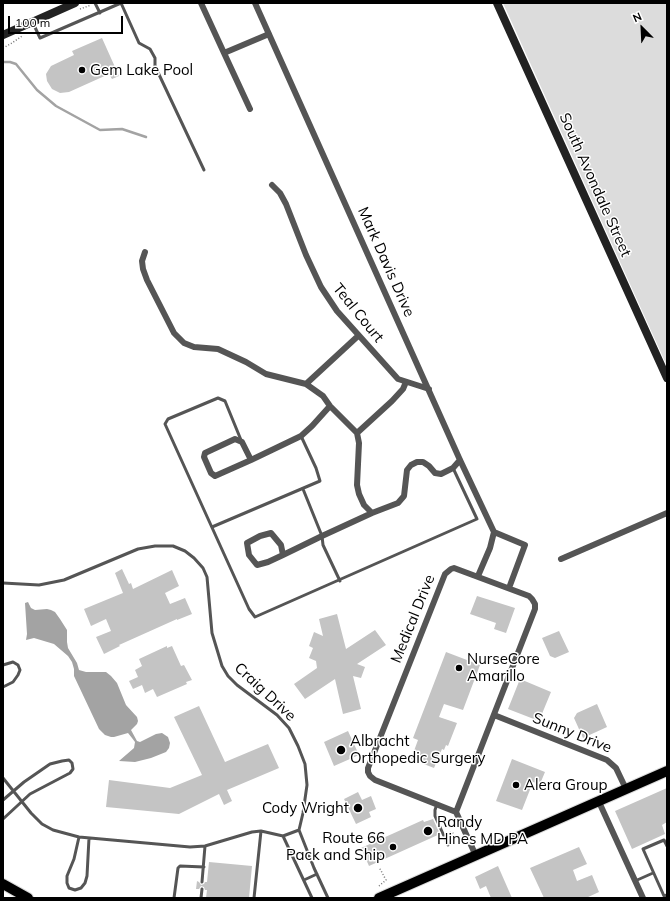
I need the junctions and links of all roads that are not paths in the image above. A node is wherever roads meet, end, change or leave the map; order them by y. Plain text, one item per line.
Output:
1 (75, 3) edge
2 (95, 3) edge
3 (121, 3) edge
4 (201, 3) edge
5 (254, 3) edge
6 (497, 3) edge
7 (100, 13) junction
8 (32, 22) junction
9 (3, 34) edge
10 (269, 34) junction
11 (224, 53) junction
12 (250, 109) dead end
13 (204, 170) dead end
14 (272, 185) dead end
15 (144, 252) dead end
16 (358, 336) junction
17 (667, 378) edge
18 (406, 382) junction
19 (306, 384) junction
20 (429, 389) junction
21 (330, 406) junction
22 (357, 433) junction
23 (301, 436) junction
24 (242, 442) junction
25 (251, 460) junction
26 (460, 460) junction
27 (453, 468) junction
28 (303, 489) junction
29 (372, 513) junction
30 (667, 513) edge
31 (212, 527) junction
32 (494, 532) junction
33 (322, 536) junction
34 (283, 555) junction
35 (561, 559) dead end
36 (478, 576) junction
37 (340, 580) junction
38 (3, 583) edge
39 (509, 588) junction
40 (3, 665) edge
41 (3, 688) edge
42 (494, 715) junction
43 (667, 771) edge
44 (3, 778) edge
45 (626, 789) junction
46 (13, 791) junction
47 (3, 800) edge
48 (21, 801) junction
49 (599, 802) junction
50 (436, 804) junction
51 (456, 812) junction
52 (3, 819) edge
53 (299, 830) junction
54 (261, 831) junction
55 (283, 836) junction
56 (79, 837) junction
57 (89, 838) junction
58 (666, 839) edge
59 (448, 845) dead end
60 (205, 846) junction
61 (667, 846) edge
62 (476, 856) junction
63 (204, 867) junction
64 (653, 873) junction
65 (317, 874) junction
66 (304, 880) junction
67 (635, 881) junction
68 (202, 882) dead end
69 (3, 884) edge
70 (202, 889) dead end
71 (667, 894) edge
72 (28, 898) edge
73 (174, 898) edge
74 (201, 898) edge
75 (254, 898) edge
76 (312, 898) edge
77 (328, 898) edge
78 (379, 898) edge
79 (644, 898) edge

1 - 8 street
2 - 7 lane
3 - 7 lane
3 - 13 lane
4 - 11 street
5 - 10 street, Mark Davis Drive
6 - 17 street, South Avondale Street
7 - 8 lane
8 - 9 street
10 - 11 street
10 - 20 street, Mark Davis Drive
11 - 12 street
14 - 16 street, Teal Court
15 - 19 street
16 - 18 street, Teal Court
16 - 19 street
18 - 20 street, Teal Court
18 - 22 street
19 - 21 street
20 - 26 street, Mark Davis Drive
21 - 22 street
21 - 23 street
22 - 29 street
23 - 25 street
23 - 28 lane
24 - 25 street
24 - 25 street
24 - 31 lane
26 - 27 street
26 - 32 street, Mark Davis Drive
27 - 29 street
27 - 37 lane
28 - 31 lane
28 - 33 lane
29 - 33 street
30 - 35 street
31 - 37 lane
32 - 36 street
32 - 39 street
33 - 34 street
33 - 37 lane
34 - 34 street
36 - 39 street, Medical Drive
36 - 50 street, Medical Drive
38 - 53 lane, Craig Drive
39 - 42 street, Medical Drive
40 - 41 lane
42 - 45 street, Sunny Drive
42 - 51 street, Medical Drive
43 - 45 main road
44 - 46 lane
45 - 49 main road
46 - 47 lane
46 - 48 lane
46 - 48 lane
48 - 52 lane
48 - 56 lane
49 - 62 main road
49 - 67 street
50 - 51 street, Medical Drive
50 - 59 lane
51 - 62 street
53 - 55 lane
53 - 65 lane
54 - 55 lane
54 - 60 lane
54 - 75 lane
55 - 66 lane
56 - 57 lane
56 - 57 lane
57 - 60 lane
58 - 61 lane
58 - 64 lane
60 - 63 lane
62 - 78 main road
63 - 68 lane
63 - 73 lane
64 - 67 lane
64 - 71 lane
65 - 66 lane
65 - 77 lane
66 - 76 lane
67 - 79 street
69 - 72 main road
70 - 74 lane

